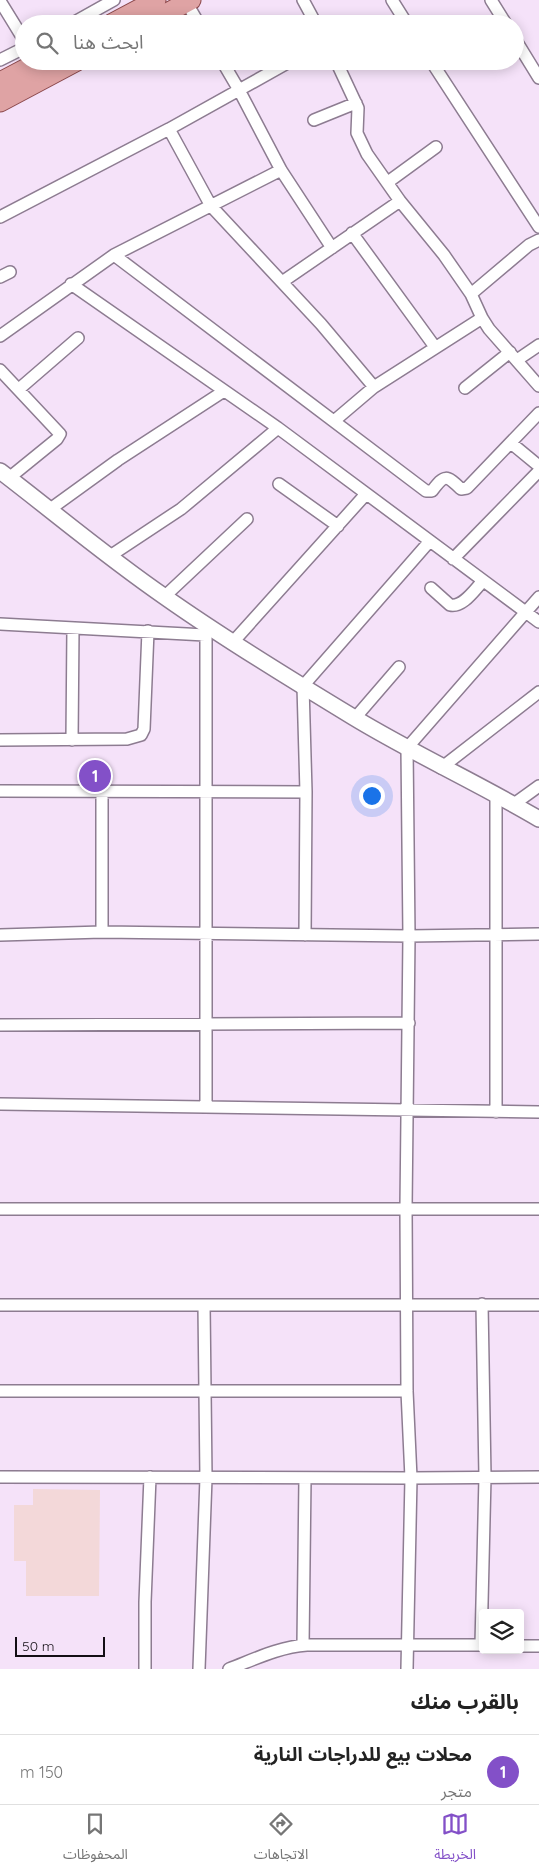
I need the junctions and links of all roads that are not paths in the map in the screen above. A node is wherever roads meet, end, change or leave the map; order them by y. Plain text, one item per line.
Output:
1 (114, 0) edge
2 (156, 0) edge
3 (303, 0) edge
4 (392, 0) edge
5 (492, 0) edge
6 (0, 1) edge
7 (187, 1) edge
8 (87, 15) edge
9 (128, 15) edge
10 (163, 15) edge
11 (194, 15) edge
12 (311, 15) edge
13 (401, 15) edge
14 (501, 15) edge
15 (15, 25) edge
16 (15, 52) edge
17 (524, 54) edge
18 (0, 60) edge
19 (23, 70) edge
20 (60, 70) edge
21 (227, 70) edge
22 (275, 70) edge
23 (340, 70) edge
24 (437, 70) edge
25 (539, 78) edge
26 (0, 82) edge
27 (239, 90) junction
28 (0, 102) edge
29 (356, 103) junction
30 (314, 120) dead end
31 (170, 129) junction
32 (436, 147) dead end
33 (281, 170) junction
34 (388, 182) junction
35 (400, 200) junction
36 (211, 206) junction
37 (0, 217) edge
38 (539, 227) edge
39 (352, 233) junction
40 (539, 240) edge
41 (332, 248) junction
42 (114, 254) junction
43 (282, 282) junction
44 (71, 284) junction
45 (471, 294) junction
46 (482, 318) junction
47 (0, 336) edge
48 (78, 338) dead end
49 (539, 346) edge
50 (435, 347) junction
51 (513, 356) junction
52 (0, 370) edge
53 (539, 386) edge
54 (374, 387) junction
55 (466, 388) dead end
56 (19, 389) junction
57 (224, 391) junction
58 (539, 413) edge
59 (334, 421) junction
60 (278, 428) junction
61 (510, 443) junction
62 (539, 466) edge
63 (539, 471) edge
64 (5, 474) edge
65 (278, 484) dead end
66 (366, 494) junction
67 (49, 510) junction
68 (247, 519) dead end
69 (338, 526) junction
70 (429, 542) junction
71 (110, 556) junction
72 (453, 559) junction
73 (483, 580) junction
74 (431, 588) dead end
75 (164, 597) junction
76 (539, 597) edge
77 (526, 612) junction
78 (539, 622) edge
79 (0, 624) edge
80 (73, 628) junction
81 (205, 630) junction
82 (148, 631) junction
83 (233, 642) junction
84 (399, 667) dead end
85 (302, 686) junction
86 (539, 692) edge
87 (355, 718) junction
88 (0, 740) edge
89 (72, 740) junction
90 (407, 748) junction
91 (442, 768) junction
92 (539, 786) edge
93 (0, 792) edge
94 (102, 792) junction
95 (205, 792) junction
96 (306, 792) junction
97 (496, 795) junction
98 (514, 804) junction
99 (539, 819) edge
100 (102, 932) junction
101 (206, 934) junction
102 (496, 934) junction
103 (539, 934) edge
104 (0, 935) edge
105 (305, 935) junction
106 (409, 936) junction
107 (408, 1023) junction
108 (206, 1024) junction
109 (0, 1025) edge
110 (0, 1104) edge
111 (206, 1107) junction
112 (408, 1110) junction
113 (496, 1112) junction
114 (539, 1112) edge
115 (406, 1208) junction
116 (0, 1209) edge
117 (539, 1209) edge
118 (482, 1304) junction
119 (0, 1305) edge
120 (204, 1305) junction
121 (407, 1305) junction
122 (539, 1305) edge
123 (0, 1391) edge
124 (204, 1391) junction
125 (407, 1391) junction
126 (0, 1477) edge
127 (485, 1477) junction
128 (539, 1477) edge
129 (150, 1478) junction
130 (206, 1478) junction
131 (305, 1478) junction
132 (410, 1478) junction
133 (483, 1609) edge
134 (302, 1645) junction
135 (407, 1645) junction
136 (479, 1645) edge
137 (524, 1646) edge
138 (539, 1646) edge
139 (145, 1669) edge
140 (199, 1669) edge
141 (229, 1669) edge
142 (407, 1669) edge

1 - 8 street
2 - 9 main road
3 - 12 street
4 - 13 street
5 - 14 street
6 - 15 street
7 - 10 main road
7 - 11 street
16 - 18 street
17 - 25 street
19 - 26 main road
20 - 28 main road
21 - 27 street
22 - 27 street
23 - 29 street
24 - 38 street
27 - 31 street
27 - 33 street
29 - 30 street
29 - 34 street
31 - 36 street
31 - 37 street
32 - 34 street
33 - 36 street
33 - 41 street
34 - 35 street
35 - 39 street
35 - 45 street
36 - 42 street
36 - 43 street
39 - 41 street
39 - 50 street
40 - 45 street
41 - 43 street
42 - 44 street
42 - 59 street
43 - 54 street
44 - 47 street
44 - 57 street
45 - 46 street
46 - 50 street
46 - 51 street
48 - 56 street
49 - 51 street
50 - 54 street
51 - 53 street
51 - 55 street
52 - 56 street
54 - 59 street
56 - 64 street
57 - 60 street
57 - 67 street
58 - 61 street
59 - 61 street
60 - 66 street
60 - 71 street
61 - 62 street
63 - 72 street
64 - 67 street
65 - 69 street
66 - 69 street
66 - 70 street
67 - 71 street
68 - 75 street
69 - 83 street
70 - 72 street
70 - 85 street
71 - 75 street
72 - 73 street
73 - 74 street
73 - 77 street
75 - 81 street
76 - 77 street
77 - 78 street
77 - 90 street
79 - 80 street
80 - 82 street
80 - 89 street
81 - 82 street
81 - 83 street
81 - 95 street
82 - 89 street
83 - 85 street
84 - 87 street
85 - 87 street
85 - 96 street
86 - 91 street
87 - 90 street
88 - 89 street
90 - 91 street
90 - 106 street
91 - 97 street
92 - 98 street
93 - 94 street
94 - 95 street
94 - 100 street
95 - 96 street
95 - 101 street
96 - 105 street
97 - 98 street
97 - 102 street
98 - 99 street
100 - 101 street
100 - 104 street
101 - 105 street
101 - 108 street
102 - 103 street
102 - 106 street
102 - 113 street
105 - 106 street
106 - 107 street
107 - 108 street
107 - 112 street
108 - 109 street
108 - 111 street
110 - 111 street
111 - 112 street
112 - 113 street
112 - 115 street
113 - 114 street
115 - 116 street
115 - 117 street
115 - 121 street
118 - 121 street
118 - 122 street
118 - 127 street
119 - 120 street
120 - 121 street
120 - 124 street
121 - 125 street
123 - 124 street
124 - 125 street
124 - 130 street
125 - 132 street
126 - 129 street
127 - 128 street
127 - 132 street
127 - 133 street
129 - 130 street
129 - 139 street
130 - 131 street
130 - 140 street
131 - 132 street
131 - 134 street
132 - 135 street
134 - 135 street
134 - 141 street
135 - 136 street
135 - 142 street
137 - 138 street

